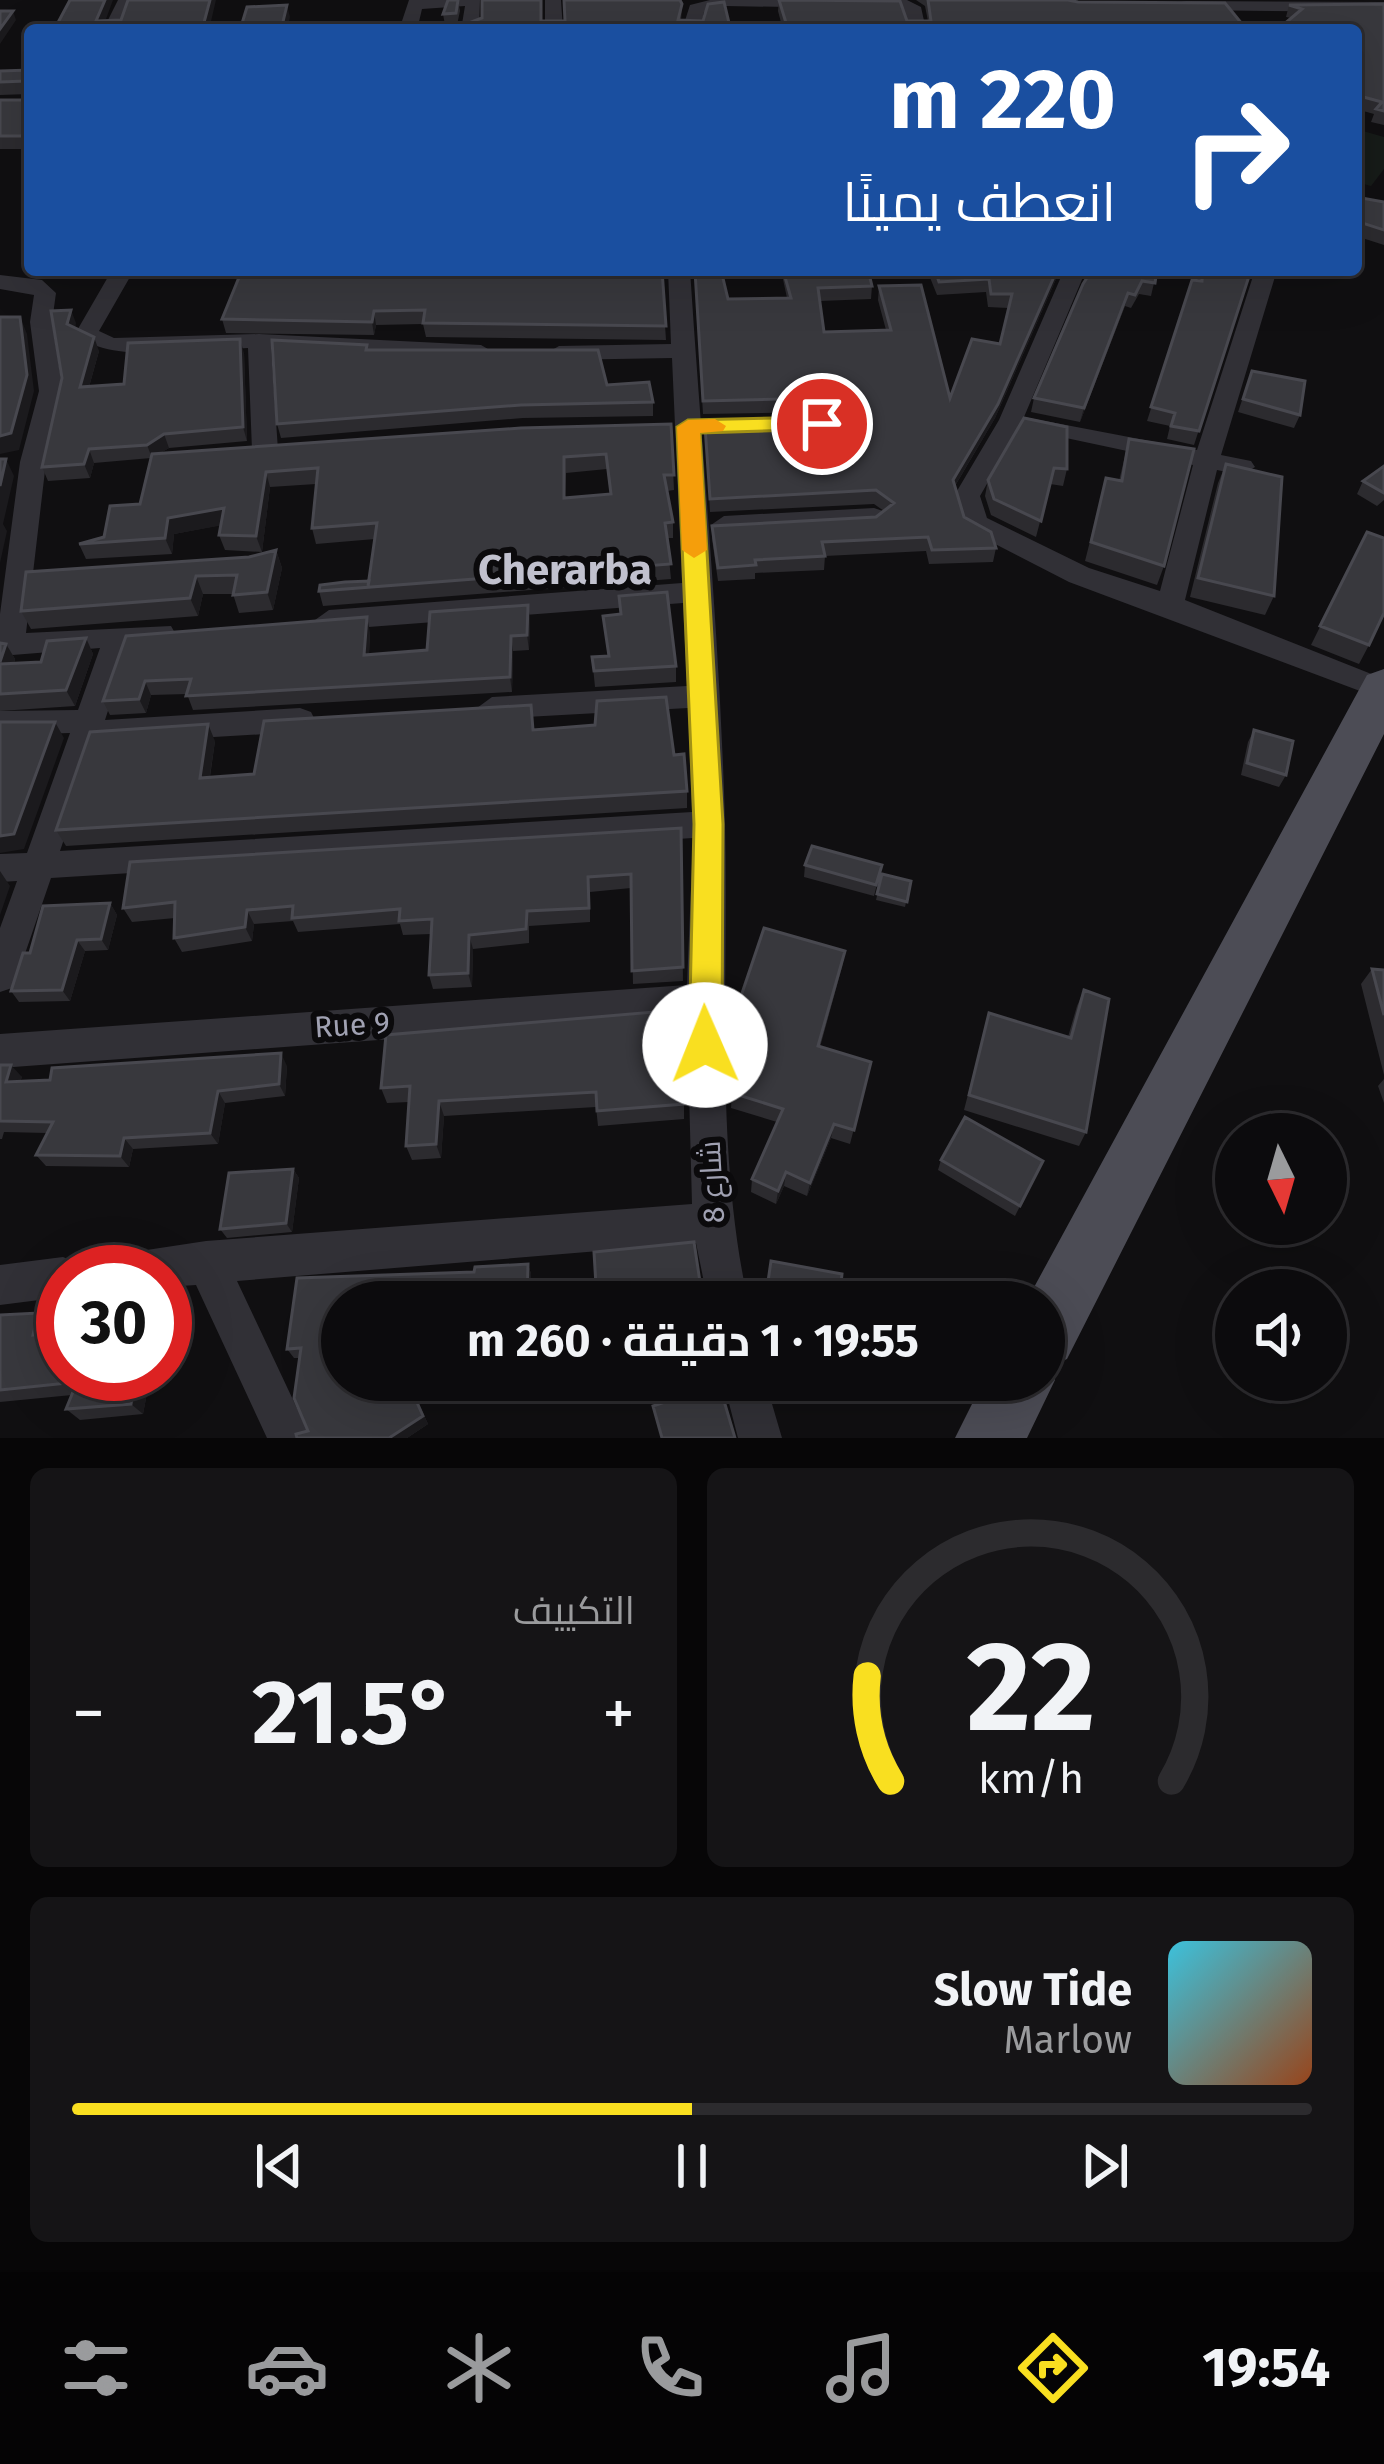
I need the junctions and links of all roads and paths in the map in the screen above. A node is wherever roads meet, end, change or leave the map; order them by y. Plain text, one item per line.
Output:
1 (431, 1) edge
2 (888, 2) edge
3 (1229, 5) junction
4 (1158, 6) edge
5 (1280, 7) junction
6 (1384, 7) edge
7 (410, 24) edge
8 (471, 24) edge
9 (692, 24) edge
10 (916, 24) edge
11 (1243, 24) edge
12 (1265, 24) edge
13 (119, 276) edge
14 (684, 276) edge
15 (1072, 276) edge
16 (1264, 276) edge
17 (0, 282) edge
18 (259, 341) junction
19 (679, 351) junction
20 (1010, 421) junction
21 (265, 450) edge
22 (1207, 458) junction
23 (33, 462) junction
24 (0, 463) edge
25 (1242, 467) edge
26 (874, 517) edge
27 (693, 527) junction
28 (23, 577) edge
29 (696, 592) junction
30 (1170, 605) junction
31 (303, 622) edge
32 (188, 632) edge
33 (118, 637) junction
34 (5, 646) edge
35 (1383, 688) edge
36 (701, 696) junction
37 (465, 710) edge
38 (323, 718) edge
39 (0, 723) edge
40 (88, 727) junction
41 (709, 824) junction
42 (0, 868) edge
43 (40, 869) junction
44 (0, 977) edge
45 (704, 1000) junction
46 (0, 1051) edge
47 (712, 1222) junction
48 (206, 1261) junction
49 (192, 1263) edge
50 (36, 1280) edge
51 (724, 1281) edge
52 (0, 1285) edge
53 (1065, 1296) edge
54 (750, 1401) edge
55 (1010, 1401) edge
56 (289, 1438) edge
57 (760, 1438) edge
58 (990, 1438) edge

1 - 7 street
1 - 8 street
2 - 9 street
2 - 10 street
3 - 4 street
3 - 5 street
3 - 11 street
5 - 6 street
5 - 12 street
13 - 18 street
14 - 19 street, شارع 8
15 - 20 street
16 - 22 street
17 - 23 street
18 - 19 street
18 - 21 street
19 - 27 street, شارع 8
20 - 22 street
20 - 30 street
22 - 25 street
22 - 30 street
23 - 24 street
23 - 28 street
26 - 27 street
27 - 29 street, شارع 8
28 - 34 street
29 - 31 street
29 - 36 street, شارع 8
30 - 35 street
32 - 33 street
33 - 34 street
33 - 40 street
35 - 53 main road
36 - 37 street
36 - 41 street, شارع 8
38 - 40 street
39 - 40 street
40 - 43 street
41 - 43 street
41 - 45 street, شارع 8
42 - 43 street
43 - 44 street
45 - 46 street, Rue 9
45 - 47 street, شارع 8
47 - 48 street
47 - 51 street, شارع 8
48 - 49 street
48 - 56 street
50 - 52 street
54 - 57 street
55 - 58 main road

